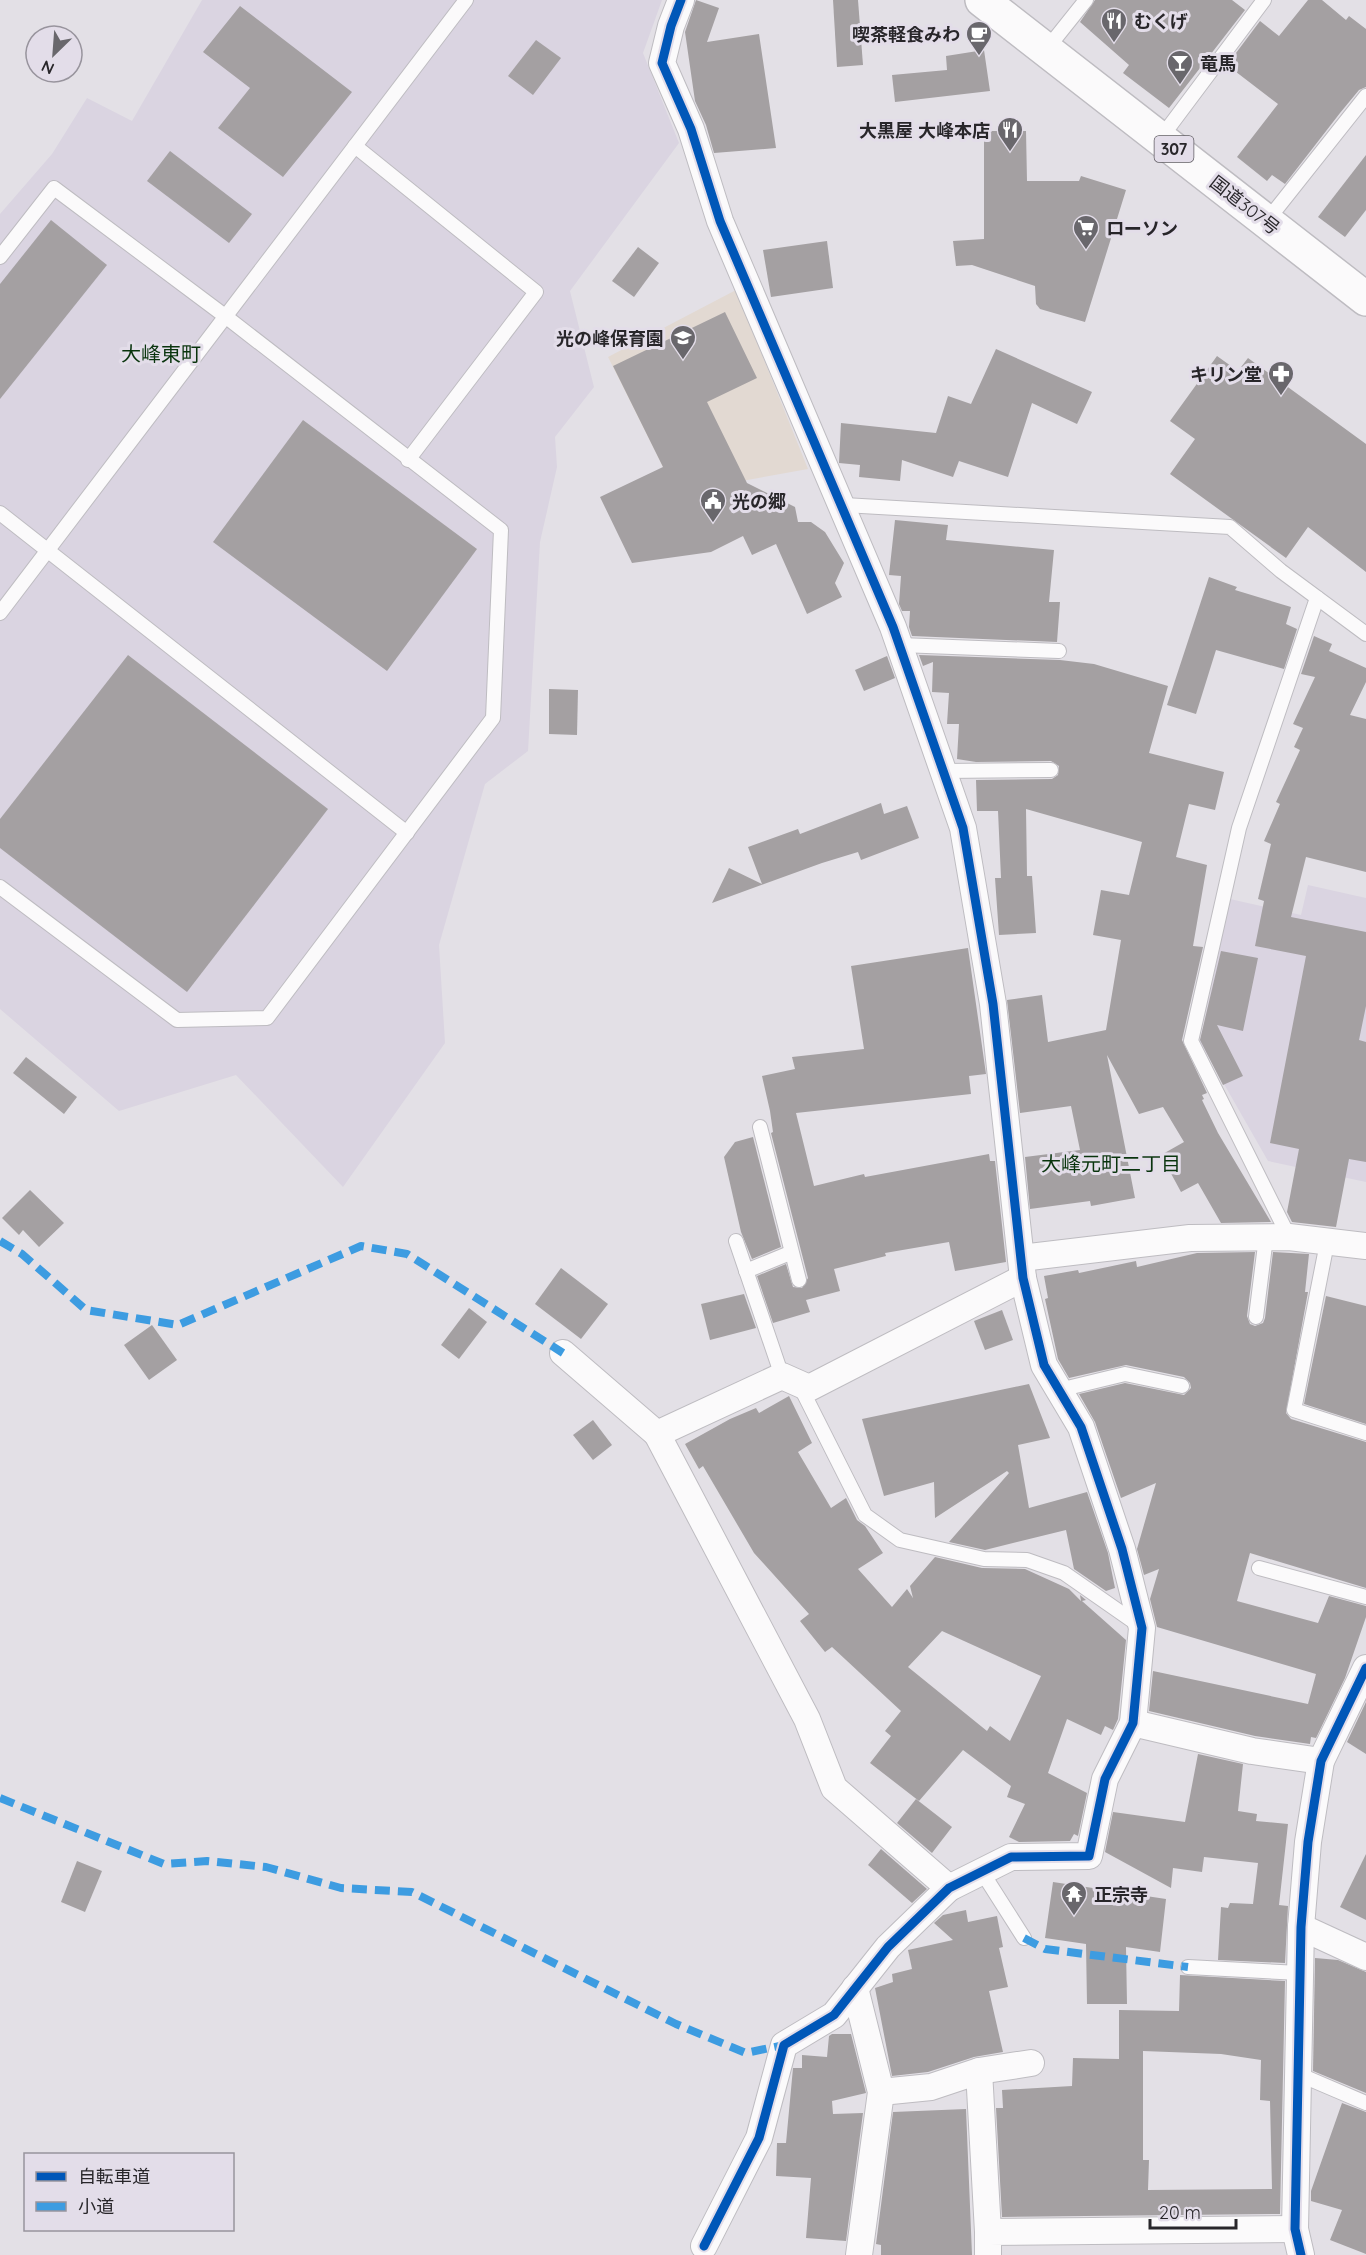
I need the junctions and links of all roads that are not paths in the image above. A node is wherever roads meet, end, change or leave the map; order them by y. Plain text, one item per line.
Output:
1 (466, 0) edge
2 (681, 0) edge
3 (982, 0) edge
4 (1086, 0) edge
5 (1264, 0) edge
6 (1046, 50) junction
7 (1366, 96) edge
8 (1160, 139) junction
9 (355, 146) junction
10 (1266, 222) junction
11 (0, 257) edge
12 (1366, 299) edge
13 (225, 316) junction
14 (408, 460) junction
15 (843, 505) junction
16 (0, 513) edge
17 (49, 549) junction
18 (1317, 598) junction
19 (0, 613) edge
20 (1366, 634) edge
21 (900, 645) junction
22 (1059, 651) dead end
23 (1052, 770) dead end
24 (944, 771) junction
25 (407, 833) junction
26 (0, 887) edge
27 (760, 1127) dead end
28 (1278, 1237) junction
29 (736, 1241) dead end
30 (1327, 1243) junction
31 (1366, 1246) edge
32 (790, 1253) junction
33 (1022, 1268) junction
34 (746, 1271) junction
35 (799, 1280) dead end
36 (1256, 1317) dead end
37 (563, 1353) dead end
38 (790, 1380) junction
39 (1182, 1386) dead end
40 (1059, 1390) junction
41 (1366, 1433) edge
42 (657, 1434) junction
43 (1260, 1568) dead end
44 (1366, 1597) edge
45 (1142, 1628) junction
46 (1366, 1668) edge
47 (1133, 1723) junction
48 (1321, 1761) junction
49 (982, 1872) junction
50 (949, 1888) junction
51 (1301, 1927) junction
52 (1024, 1938) dead end
53 (1366, 1957) edge
54 (1188, 1968) dead end
55 (1300, 1973) junction
56 (855, 1988) junction
57 (1031, 2063) dead end
58 (979, 2071) junction
59 (1298, 2074) junction
60 (881, 2092) junction
61 (1366, 2103) edge
62 (1295, 2229) junction
63 (988, 2244) edge
64 (704, 2246) dead end
65 (859, 2255) edge
66 (1301, 2255) edge

1 - 9 lane
2 - 15 street
3 - 6 highway, 国道307号 / 307
4 - 6 lane
5 - 8 lane
6 - 8 highway, 国道307号 / 307
7 - 10 lane
8 - 10 highway, 国道307号 / 307
9 - 13 lane
9 - 14 lane
10 - 12 highway, 国道307号 / 307
11 - 13 lane
13 - 14 lane
13 - 17 lane
14 - 25 lane
15 - 18 lane
15 - 21 street
16 - 17 lane
17 - 19 lane
17 - 25 lane
18 - 20 lane
18 - 28 lane
21 - 22 lane
21 - 24 street
23 - 24 lane
24 - 33 street
25 - 26 lane
27 - 32 lane
28 - 30 street
28 - 33 street
28 - 36 lane
29 - 34 lane
30 - 31 street
30 - 41 lane
32 - 34 lane
32 - 35 lane
33 - 38 street
33 - 40 street
34 - 38 lane
37 - 42 street
38 - 42 street
38 - 45 lane
39 - 40 lane
40 - 45 street
42 - 50 street
43 - 44 lane
45 - 47 street
46 - 48 street
47 - 48 street
47 - 49 street
48 - 51 street
49 - 50 street
49 - 52 lane
50 - 56 street
51 - 53 street
51 - 55 street
54 - 55 lane
55 - 59 street
56 - 60 street
56 - 64 street
57 - 58 street
58 - 60 street
58 - 63 street
59 - 61 lane
59 - 62 street
60 - 65 street
62 - 63 street
62 - 66 street

